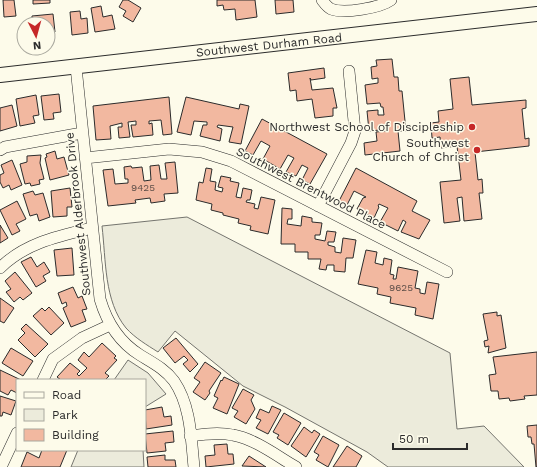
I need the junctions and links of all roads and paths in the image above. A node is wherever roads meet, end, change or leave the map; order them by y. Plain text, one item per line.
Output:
1 (391, 0) edge
2 (323, 1) edge
3 (537, 14) edge
4 (76, 67) junction
5 (349, 71) dead end
6 (0, 75) edge
7 (82, 133) junction
8 (0, 150) edge
9 (85, 158) junction
10 (318, 206) junction
11 (92, 228) junction
12 (0, 268) edge
13 (447, 272) dead end
14 (110, 325) junction
15 (43, 379) edge
16 (16, 435) edge
17 (190, 436) junction
18 (0, 467) edge
19 (194, 467) edge
20 (296, 467) edge

1 - 2 street
3 - 4 main road, Southwest Durham Road
4 - 6 main road, Southwest Durham Road
4 - 7 street, Southwest Alderbrook Drive
5 - 10 street
7 - 8 street
7 - 9 street, Southwest Alderbrook Drive
9 - 10 street, Southwest Brentwood Place
9 - 11 street, Southwest Alderbrook Drive
10 - 13 street, Southwest Brentwood Place
11 - 12 street
11 - 14 street, Southwest Alderbrook Drive
14 - 15 street
14 - 17 street, Southwest Alderbrook Drive
16 - 18 street
17 - 19 street, Southwest Alderbrook Drive
17 - 20 street

